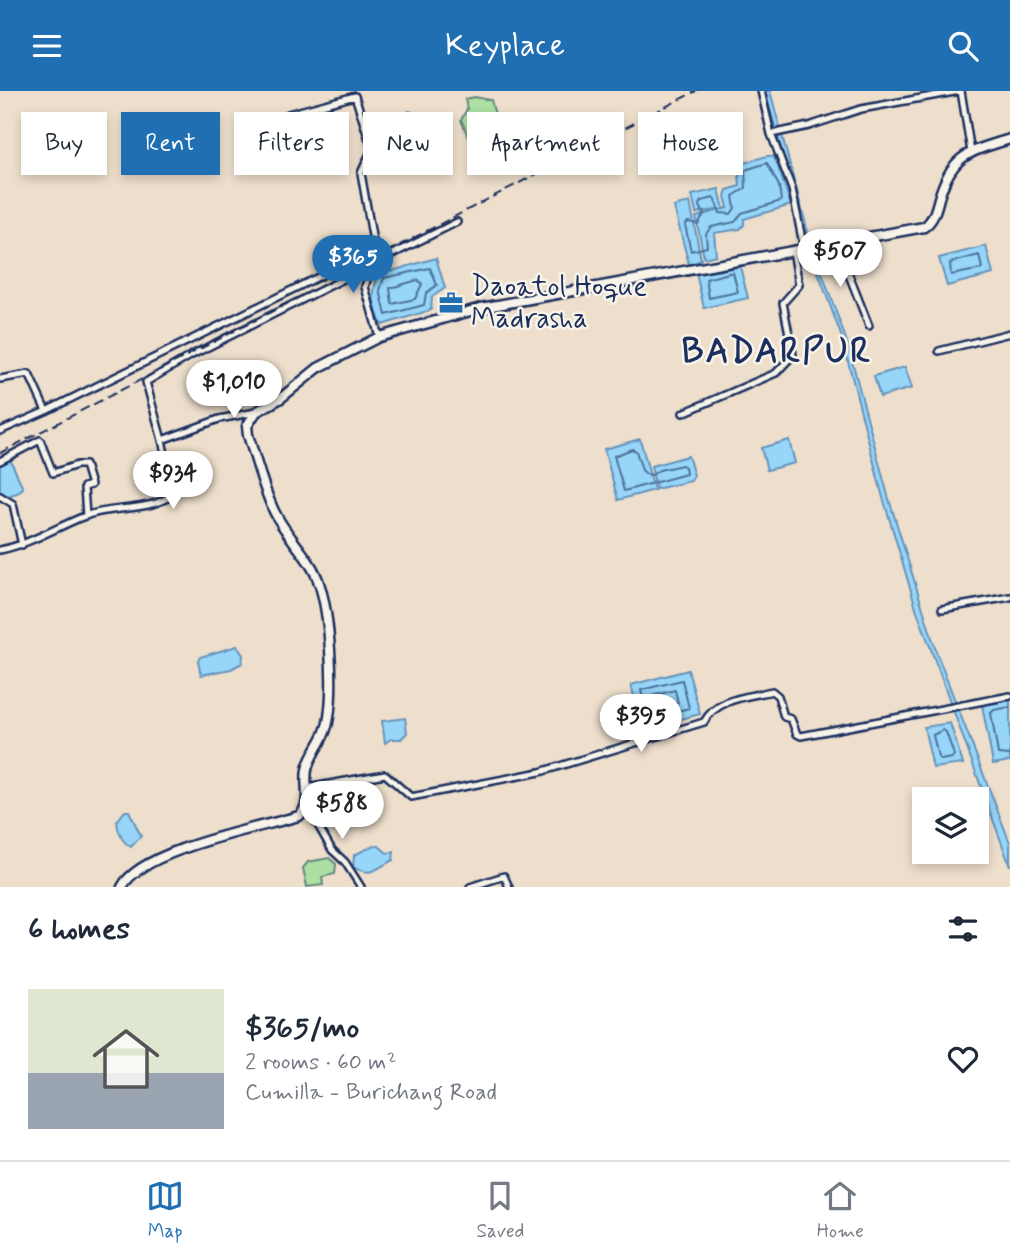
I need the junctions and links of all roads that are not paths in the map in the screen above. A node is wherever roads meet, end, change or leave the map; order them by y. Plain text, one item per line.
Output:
1 (761, 91) edge
2 (961, 91) edge
3 (355, 93) edge
4 (294, 112) edge
5 (774, 134) junction
6 (1010, 139) edge
7 (971, 152) junction
8 (457, 222) dead end
9 (843, 244) junction
10 (375, 249) junction
11 (804, 249) junction
12 (793, 251) junction
13 (374, 262) junction
14 (869, 326) dead end
15 (1010, 333) edge
16 (380, 337) junction
17 (939, 351) dead end
18 (0, 379) edge
19 (46, 411) junction
20 (256, 412) junction
21 (683, 414) dead end
22 (0, 431) edge
23 (162, 440) junction
24 (0, 461) edge
25 (0, 496) edge
26 (86, 516) junction
27 (22, 545) junction
28 (0, 550) edge
29 (1010, 597) edge
30 (942, 608) dead end
31 (1010, 696) edge
32 (307, 788) junction
33 (307, 807) junction
34 (123, 887) edge
35 (361, 887) edge
36 (470, 887) edge
37 (509, 887) edge

1 - 5 street
2 - 5 street
2 - 7 street
3 - 4 street
3 - 10 street
5 - 11 street
6 - 7 main road
7 - 9 main road
8 - 13 street
9 - 11 main road
9 - 14 street
10 - 13 street
10 - 19 street
11 - 12 main road
12 - 16 main road
12 - 21 street
13 - 16 street
13 - 23 street
15 - 17 street
16 - 20 main road
18 - 19 street
19 - 22 street
20 - 23 street
20 - 32 main road
23 - 26 street
24 - 26 street
25 - 27 street
26 - 27 street
27 - 28 street
29 - 30 street
31 - 32 street
32 - 33 main road
33 - 34 main road
33 - 35 street
36 - 37 street

